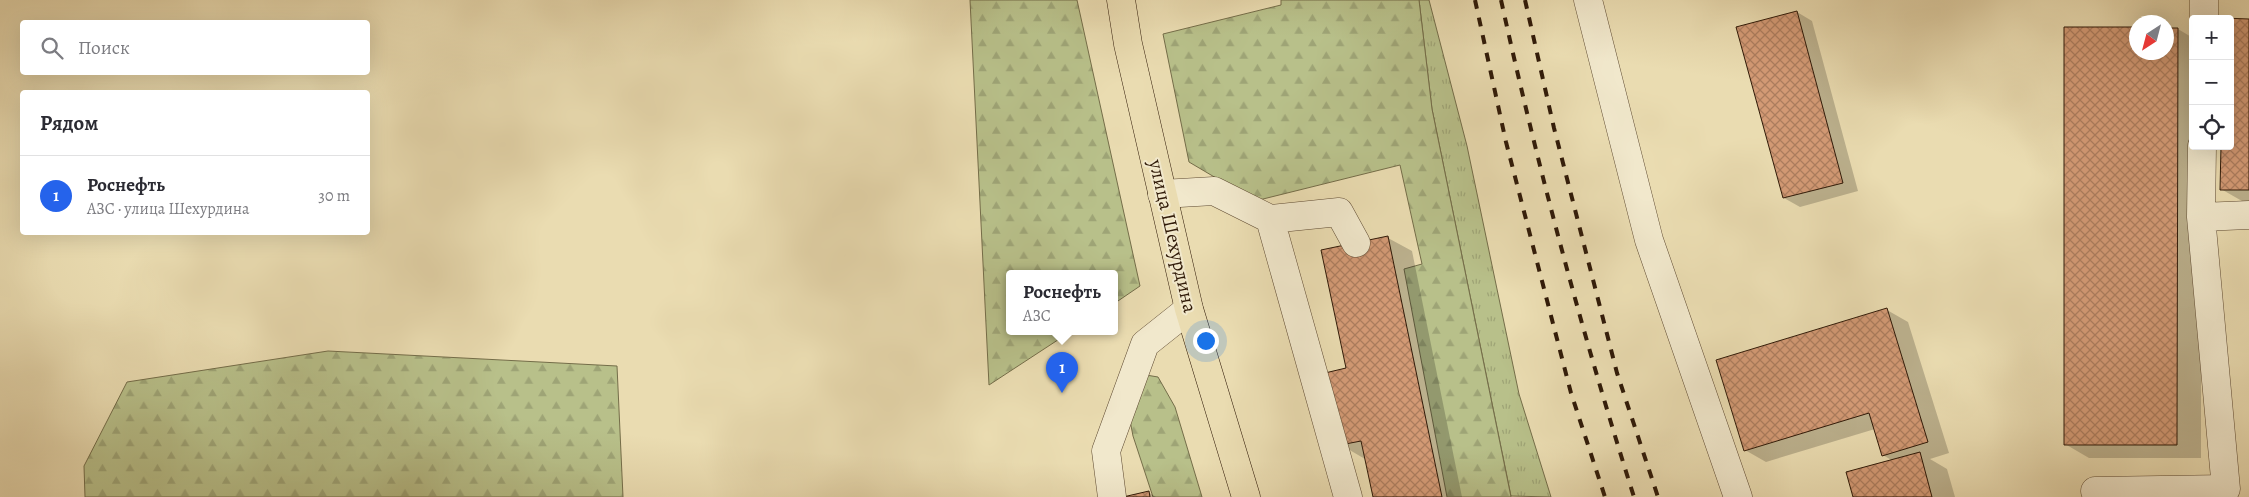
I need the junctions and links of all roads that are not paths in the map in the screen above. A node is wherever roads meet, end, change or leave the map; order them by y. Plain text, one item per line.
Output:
1 (1121, 0) edge
2 (1588, 0) edge
3 (2204, 0) edge
4 (2204, 15) edge
5 (2202, 150) edge
6 (1162, 194) junction
7 (2249, 215) edge
8 (2201, 217) junction
9 (1270, 219) junction
10 (1356, 243) dead end
11 (1189, 309) junction
12 (2095, 492) dead end
13 (2226, 493) edge
14 (1112, 497) edge
15 (1246, 497) edge
16 (1348, 497) edge
17 (1738, 497) edge

1 - 6 main road, улица Шехурдина
2 - 17 lane
3 - 4 lane
5 - 8 lane
6 - 9 lane
6 - 11 main road, улица Шехурдина
7 - 8 lane
8 - 13 lane
9 - 10 lane
9 - 16 lane
11 - 14 lane
11 - 15 main road, улица Шехурдина
12 - 13 lane

